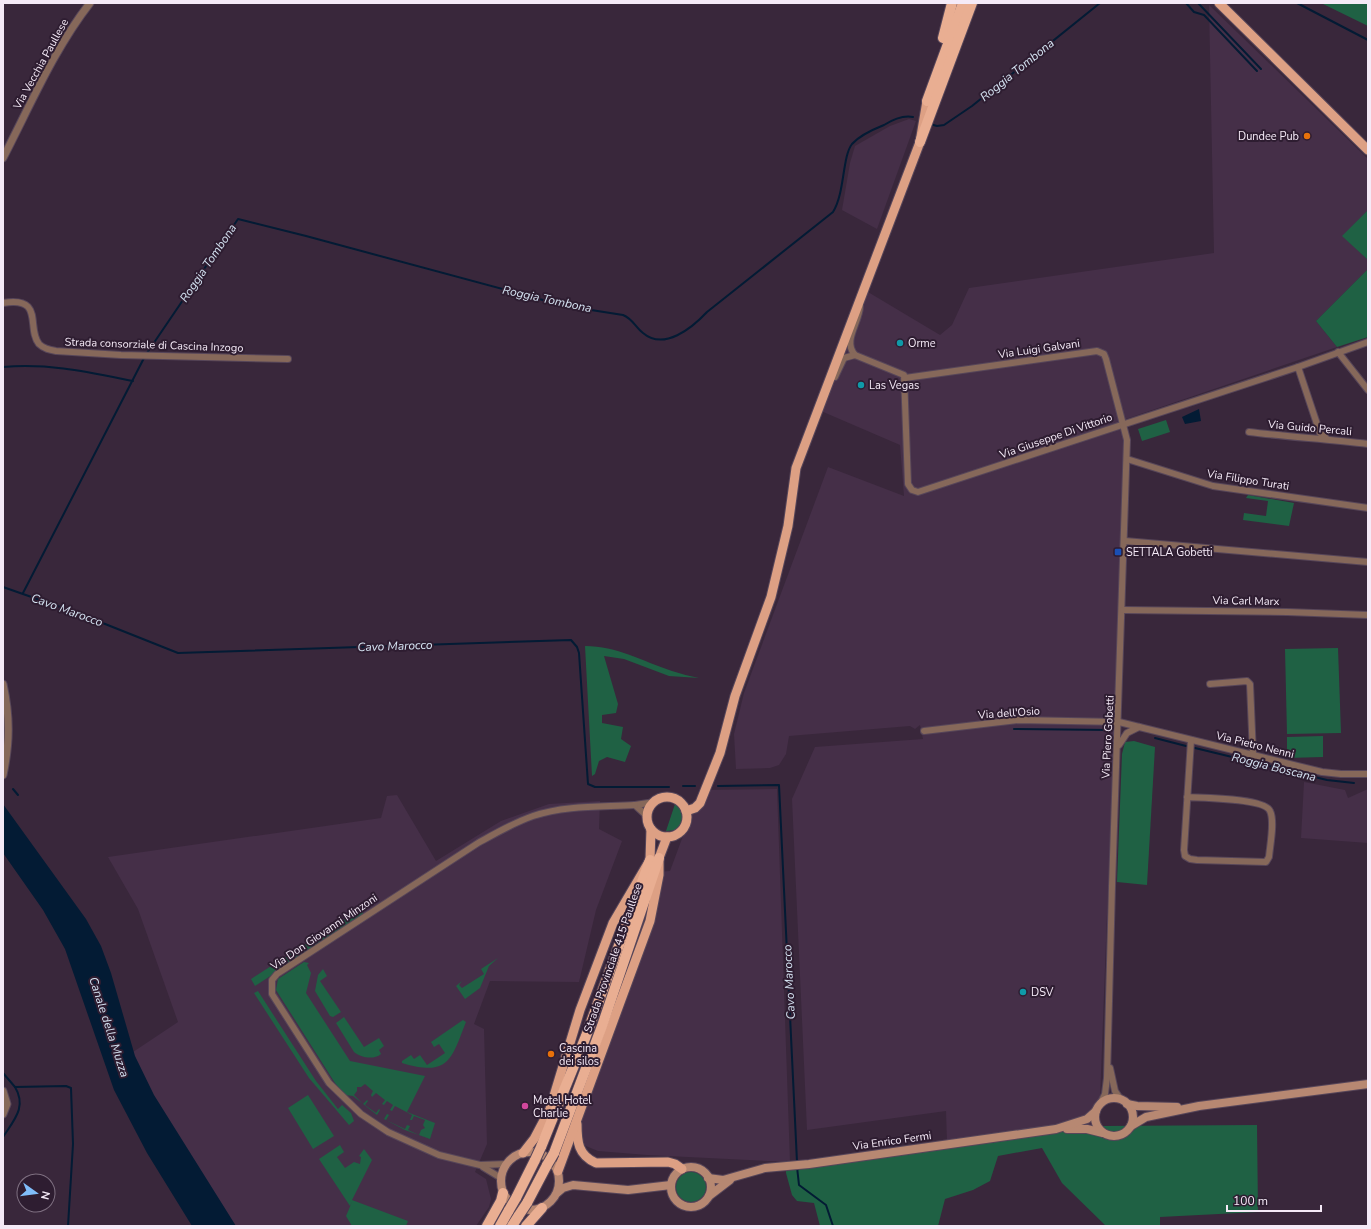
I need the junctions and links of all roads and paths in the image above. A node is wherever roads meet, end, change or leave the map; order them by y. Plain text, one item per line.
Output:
1 (90, 3) edge
2 (952, 3) edge
3 (963, 3) edge
4 (972, 3) edge
5 (980, 3) edge
6 (1219, 3) edge
7 (927, 101) junction
8 (928, 121) junction
9 (920, 142) junction
10 (1368, 150) edge
11 (3, 158) edge
12 (860, 301) junction
13 (3, 303) edge
14 (1368, 342) edge
15 (1338, 352) junction
16 (855, 355) junction
17 (288, 359) dead end
18 (1298, 367) junction
19 (905, 378) junction
20 (827, 388) junction
21 (1368, 390) edge
22 (1124, 423) junction
23 (1249, 432) dead end
24 (1326, 438) junction
25 (1368, 444) edge
26 (1127, 459) junction
27 (1368, 508) edge
28 (1125, 541) junction
29 (1368, 562) edge
30 (1123, 610) junction
31 (1368, 615) edge
32 (3, 684) edge
33 (1210, 684) dead end
34 (1119, 722) junction
35 (1139, 727) junction
36 (924, 731) dead end
37 (1192, 740) junction
38 (1117, 752) junction
39 (1252, 755) junction
40 (1368, 774) edge
41 (3, 775) edge
42 (1187, 797) junction
43 (655, 802) junction
44 (635, 806) junction
45 (686, 811) junction
46 (648, 817) junction
47 (652, 828) junction
48 (667, 837) junction
49 (655, 859) junction
50 (1108, 1052) junction
51 (1368, 1084) edge
52 (3, 1091) edge
53 (1124, 1102) junction
54 (1199, 1106) junction
55 (1097, 1108) junction
56 (3, 1114) edge
57 (577, 1116) junction
58 (1131, 1126) junction
59 (1056, 1129) junction
60 (1103, 1133) junction
61 (523, 1153) junction
62 (507, 1164) junction
63 (480, 1165) junction
64 (682, 1169) junction
65 (558, 1174) junction
66 (501, 1178) junction
67 (708, 1178) junction
68 (732, 1178) junction
69 (578, 1184) junction
70 (671, 1184) junction
71 (503, 1193) junction
72 (556, 1196) junction
73 (709, 1196) junction
74 (542, 1208) junction
75 (487, 1226) edge
76 (500, 1226) edge
77 (512, 1226) edge
78 (526, 1226) edge

1 - 11 street, Via Vecchia Paullese
2 - 7 highway
3 - 7 highway
4 - 8 highway
5 - 8 highway
6 - 10 main road
7 - 9 main road
8 - 9 highway
9 - 12 main road
12 - 16 street
12 - 20 main road
13 - 17 street, Strada consorziale di Cascina Inzogo
14 - 15 street, Via Giuseppe Di Vittorio
15 - 18 street, Via Giuseppe Di Vittorio
15 - 21 street
16 - 19 street
16 - 20 street
18 - 22 street, Via Giuseppe Di Vittorio
18 - 24 street
19 - 22 street, Via Luigi Galvani
19 - 22 street, Via Giuseppe Di Vittorio
20 - 45 main road
22 - 26 street, Via Piero Gobetti
23 - 24 street, Via Guido Percali
24 - 25 street, Via Guido Percali
26 - 27 street, Via Filippo Turati
26 - 28 street, Via Piero Gobetti
28 - 29 street
28 - 30 street, Via Piero Gobetti
30 - 31 street, Via Carl Marx
30 - 34 street, Via Piero Gobetti
32 - 41 street
33 - 39 street
34 - 35 street, Via Pietro Nenni
34 - 36 street, Via dell'Osio
34 - 38 street, Via Piero Gobetti
35 - 37 street, Via Pietro Nenni
35 - 38 street
37 - 39 street, Via Pietro Nenni
37 - 42 street
38 - 50 street, Via Piero Gobetti
39 - 40 street, Via Pietro Nenni
42 - 42 street
43 - 44 street, Via Don Giovanni Minzoni
43 - 45 main road
43 - 46 main road
44 - 46 street
44 - 63 street, Via Don Giovanni Minzoni
45 - 48 main road
46 - 47 main road
47 - 48 main road
47 - 49 main road, Strada Provinciale 415 Paullese
48 - 49 main road, Strada Provinciale 415 Paullese
49 - 57 main road
49 - 61 main road
49 - 76 highway, bridge
49 - 77 highway, Strada Provinciale 415 Paullese, bridge
50 - 53 street
50 - 55 street
51 - 54 main road
52 - 56 street
53 - 54 main road
53 - 55 main road
53 - 58 main road
54 - 58 main road
55 - 59 main road
55 - 60 main road
57 - 64 main road
57 - 65 main road
58 - 60 main road
59 - 60 main road
59 - 68 main road, Via Enrico Fermi
61 - 62 main road
61 - 65 main road
62 - 63 street, Via Don Giovanni Minzoni
62 - 66 main road
63 - 66 street, Via Don Giovanni Minzoni
64 - 67 main road
64 - 70 main road
65 - 69 main road
65 - 72 main road
66 - 71 main road
67 - 68 main road, Via Enrico Fermi
67 - 73 main road
68 - 73 main road, Via Enrico Fermi
69 - 70 main road
69 - 72 main road
70 - 73 main road
71 - 74 main road
71 - 75 highway
72 - 74 main road
74 - 78 highway

